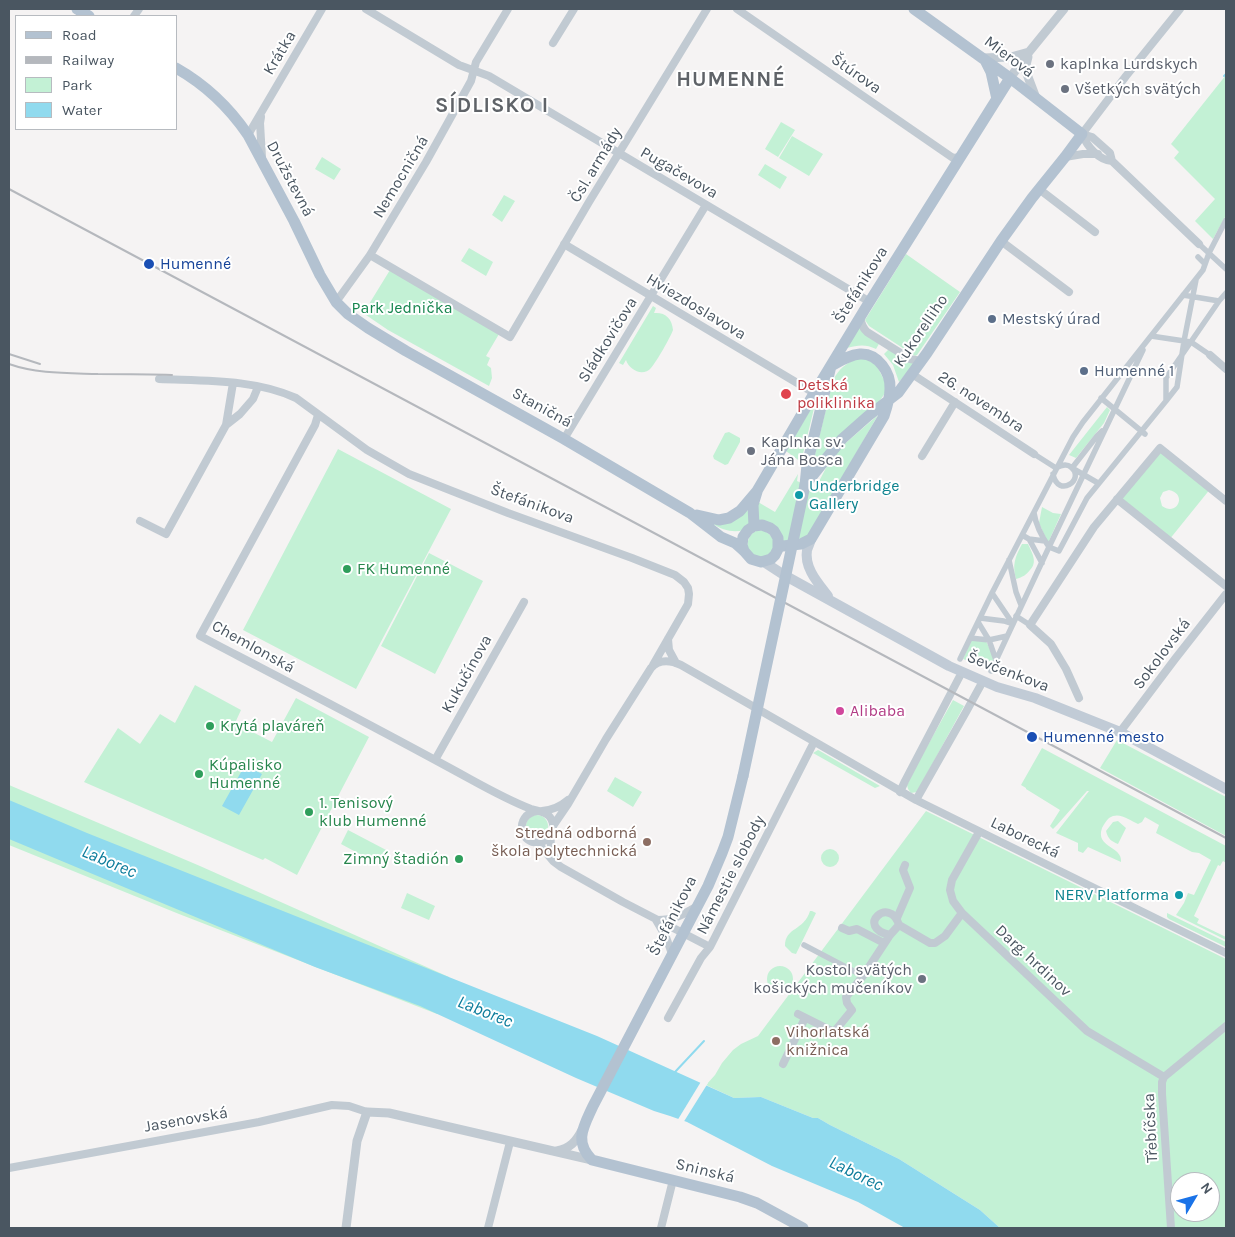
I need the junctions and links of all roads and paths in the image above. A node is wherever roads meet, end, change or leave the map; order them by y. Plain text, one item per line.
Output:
1 (77, 9) edge
2 (322, 9) edge
3 (366, 9) edge
4 (508, 9) edge
5 (574, 9) edge
6 (707, 9) edge
7 (738, 9) edge
8 (914, 9) edge
9 (1064, 9) edge
10 (1180, 9) edge
11 (88, 15) edge
12 (553, 43) dead end
13 (1029, 52) junction
14 (983, 58) junction
15 (178, 69) edge
16 (474, 70) junction
17 (1010, 78) junction
18 (1036, 98) junction
19 (997, 99) junction
20 (262, 111) junction
21 (1082, 134) junction
22 (248, 135) junction
23 (619, 153) junction
24 (1098, 154) junction
25 (960, 157) junction
26 (1065, 157) junction
27 (1112, 161) junction
28 (263, 162) junction
29 (1039, 189) junction
30 (706, 205) junction
31 (1226, 220) edge
32 (1095, 232) dead end
33 (1001, 241) junction
34 (564, 244) junction
35 (1199, 244) joint
36 (1209, 253) junction
37 (370, 255) junction
38 (1198, 257) dead end
39 (1205, 264) junction
40 (1226, 269) edge
41 (1197, 278) junction
42 (1069, 292) dead end
43 (1226, 293) edge
44 (1183, 295) junction
45 (651, 296) junction
46 (1193, 296) junction
47 (1219, 301) junction
48 (336, 302) junction
49 (870, 302) junction
50 (860, 316) junction
51 (356, 320) joint
52 (1151, 336) junction
53 (1184, 341) junction
54 (1191, 342) junction
55 (1210, 355) joint
56 (1182, 356) junction
57 (921, 361) junction
58 (831, 366) junction
59 (1226, 368) edge
60 (912, 374) junction
61 (159, 379) dead end
62 (233, 383) junction
63 (258, 387) junction
64 (816, 390) junction
65 (1101, 398) junction
66 (889, 401) junction
67 (1166, 401) junction
68 (955, 402) junction
69 (1114, 409) junction
70 (318, 415) junction
71 (226, 425) junction
72 (1105, 429) junction
73 (1143, 432) junction
74 (564, 438) junction
75 (1034, 454) joint
76 (922, 456) dead end
77 (1072, 468) junction
78 (1055, 471) junction
79 (1083, 474) junction
80 (1098, 484) junction
81 (806, 485) junction
82 (1062, 486) junction
83 (758, 491) junction
84 (1075, 492) junction
85 (1118, 499) junction
86 (1226, 501) edge
87 (1034, 512) junction
88 (690, 513) junction
89 (140, 521) dead end
90 (754, 526) junction
91 (709, 528) junction
92 (744, 535) junction
93 (1022, 536) junction
94 (811, 539) junction
95 (1030, 540) junction
96 (1045, 541) junction
97 (1049, 548) junction
98 (744, 550) junction
99 (778, 550) junction
100 (1009, 560) junction
101 (764, 562) junction
102 (1042, 563) junction
103 (784, 575) junction
104 (1226, 586) edge
105 (992, 593) junction
106 (1226, 594) edge
107 (830, 599) junction
108 (524, 602) dead end
109 (1021, 605) junction
110 (1016, 616) junction
111 (979, 620) junction
112 (1013, 624) junction
113 (1030, 625) junction
114 (1007, 636) junction
115 (970, 638) junction
116 (668, 639) junction
117 (990, 640) junction
118 (960, 659) dead end
119 (996, 660) junction
120 (676, 663) junction
121 (653, 665) junction
122 (990, 671) dead end
123 (962, 672) junction
124 (983, 681) junction
125 (1079, 698) dead end
126 (1120, 732) junction
127 (814, 742) junction
128 (435, 760) junction
129 (1226, 789) edge
130 (900, 792) junction
131 (572, 797) junction
132 (916, 800) junction
133 (511, 801) junction
134 (539, 811) junction
135 (522, 822) junction
136 (553, 826) junction
137 (979, 832) junction
138 (551, 836) junction
139 (538, 843) junction
140 (905, 865) dead end
141 (561, 867) junction
142 (696, 907) junction
143 (962, 913) junction
144 (656, 920) junction
145 (898, 921) junction
146 (842, 928) dead end
147 (683, 933) junction
148 (890, 935) junction
149 (884, 943) junction
150 (804, 945) dead end
151 (710, 947) junction
152 (1226, 953) edge
153 (672, 954) junction
154 (863, 976) junction
155 (668, 1018) dead end
156 (1226, 1026) edge
157 (782, 1064) dead end
158 (1164, 1077) junction
159 (367, 1112) junction
160 (585, 1125) junction
161 (510, 1142) junction
162 (554, 1152) junction
163 (592, 1160) junction
164 (9, 1168) edge
165 (674, 1180) junction
166 (346, 1228) edge
167 (488, 1228) edge
168 (662, 1228) edge
169 (802, 1228) edge
170 (1171, 1228) edge

1 - 11 main road
2 - 20 street, Krátka
3 - 16 street, Pugačevova
4 - 16 street, Nemocničná
5 - 12 street
6 - 23 street, Čsl. armády
7 - 25 street, Štúrova
8 - 14 main road, Mierová
9 - 13 street
10 - 21 street
13 - 14 street
13 - 17 street
13 - 18 street
14 - 17 main road, Mierová
14 - 19 main road
15 - 22 main road, Družstevná
16 - 23 street, Pugačevova
16 - 37 street, Nemocničná
17 - 18 main road, Mierová
17 - 19 main road, Štefánikova
18 - 21 main road, Mierová
19 - 25 main road, Štefánikova
20 - 22 street, Krátka
20 - 28 street, Krátka
21 - 24 street
21 - 26 main road, Kukorelliho
21 - 27 street
22 - 28 main road, Družstevná
23 - 30 street, Pugačevova
23 - 34 street, Čsl. armády
24 - 26 street
24 - 27 street
25 - 49 main road, Štefánikova
26 - 29 main road, Kukorelliho
27 - 35 street
28 - 48 main road, Družstevná
29 - 32 street
29 - 33 main road, Kukorelliho
30 - 45 street, Sládkovičova
30 - 49 street, Pugačevova
31 - 36 street
33 - 42 street
33 - 57 main road, Kukorelliho
34 - 37 street, Čsl. armády
34 - 45 street, Hviezdoslavova
35 - 36 street
36 - 39 street
36 - 40 street
37 - 48 street, Nemocničná
38 - 39 street
39 - 41 street
41 - 44 street
41 - 46 street
43 - 47 street
44 - 46 street
44 - 52 street
45 - 64 street, Hviezdoslavova
45 - 74 street, Sládkovičova
46 - 47 street
46 - 53 street
47 - 54 street
48 - 51 main road, Družstevná
49 - 50 main road, Štefánikova
50 - 57 street
50 - 58 main road, Štefánikova
51 - 74 main road, Staničná
52 - 53 street
52 - 65 street
52 - 69 street
53 - 54 street
53 - 56 street
54 - 55 street
54 - 56 street
55 - 59 street
56 - 67 street
56 - 67 street
57 - 60 main road, Kukorelliho
58 - 64 main road, Štefánikova
58 - 66 main road
58 - 81 main road, Štefánikova
60 - 66 main road, Kukorelliho
60 - 68 street, 26. novembra
61 - 62 street, Štefánikova
62 - 63 street, Štefánikova
62 - 71 street
63 - 70 street, Štefánikova
63 - 71 street
64 - 83 main road, Štefánikova
65 - 69 street
65 - 78 street
66 - 81 main road
66 - 94 main road, Kukorelliho
67 - 73 street
68 - 75 street, 26. novembra
68 - 76 street
69 - 72 street
69 - 73 street
70 - 116 street, Štefánikova
70 - 128 street, Chemlonská
71 - 89 street
72 - 77 street
72 - 79 street
73 - 80 street
74 - 88 main road, Staničná
75 - 78 street
77 - 78 street
77 - 79 street
77 - 82 street
78 - 82 street
78 - 87 street
79 - 80 street
79 - 84 street
80 - 97 street
81 - 142 main road, Štefánikova, bridge
82 - 84 street
83 - 88 main road
83 - 90 main road
84 - 97 street
85 - 86 street
85 - 104 street
85 - 113 street
87 - 93 street
87 - 96 street
88 - 91 main road, Staničná
90 - 92 main road
90 - 99 main road
91 - 92 main road
91 - 98 main road, Staničná
92 - 98 main road
93 - 95 street
93 - 100 street
94 - 99 main road
94 - 107 main road
95 - 96 street
95 - 102 street
96 - 97 street
97 - 102 street
98 - 101 main road
99 - 101 main road
99 - 103 main road
100 - 105 street
100 - 109 street
101 - 103 main road, Ševčenkova
102 - 109 street
103 - 107 main road, Ševčenkova
105 - 111 street
105 - 112 street
106 - 126 street, Sokolovská
107 - 123 main road, Ševčenkova
108 - 128 street, Kukučínova
109 - 110 street
110 - 112 street
110 - 113 street
111 - 112 street
111 - 115 street
111 - 117 street
112 - 114 street
113 - 125 street, Ševčenkova
114 - 117 street
114 - 119 street
115 - 117 street
115 - 118 street
116 - 120 street
116 - 121 street, Štefánikova
117 - 119 street
119 - 122 street
120 - 121 street
120 - 127 street
121 - 131 street, Štefánikova
123 - 124 main road, Ševčenkova
123 - 130 street
124 - 126 main road, Ševčenkova
124 - 132 street
126 - 129 main road, Ševčenkova
127 - 130 street, Laborecká
127 - 151 street, Námestie slobody
128 - 133 street, Chemlonská
130 - 132 street, Laborecká
131 - 134 street, Štefánikova
131 - 136 street, Štefánikova
132 - 137 street, Laborecká
133 - 134 street, Chemlonská
133 - 135 street
134 - 135 street
134 - 136 street
135 - 139 street
136 - 138 street
137 - 143 street, Darg. hrdinov
137 - 152 street, Laborecká
138 - 139 street
138 - 141 street
139 - 141 street, Štefánikova
140 - 145 street
141 - 144 street, Štefánikova
142 - 144 street
142 - 147 main road, Štefánikova
143 - 145 street
143 - 158 street, Darg. hrdinov
144 - 147 street, Štefánikova
144 - 153 street
145 - 148 street
145 - 148 street
146 - 149 street
147 - 151 street, Štefánikova
147 - 153 main road, Štefánikova
148 - 149 street
149 - 154 street
150 - 154 street
151 - 155 street, Námestie slobody
153 - 160 main road, Štefánikova
154 - 157 street
156 - 158 street, Třebíčska
158 - 170 street, Třebíčska
159 - 161 street, Jasenovská
159 - 164 street, Jasenovská
159 - 166 street
160 - 162 street
160 - 163 main road, Štefánikova
161 - 162 street, Jasenovská
161 - 167 street
162 - 163 street, Jasenovská
163 - 165 main road, Sninská
165 - 168 street
165 - 169 main road, Sninská

